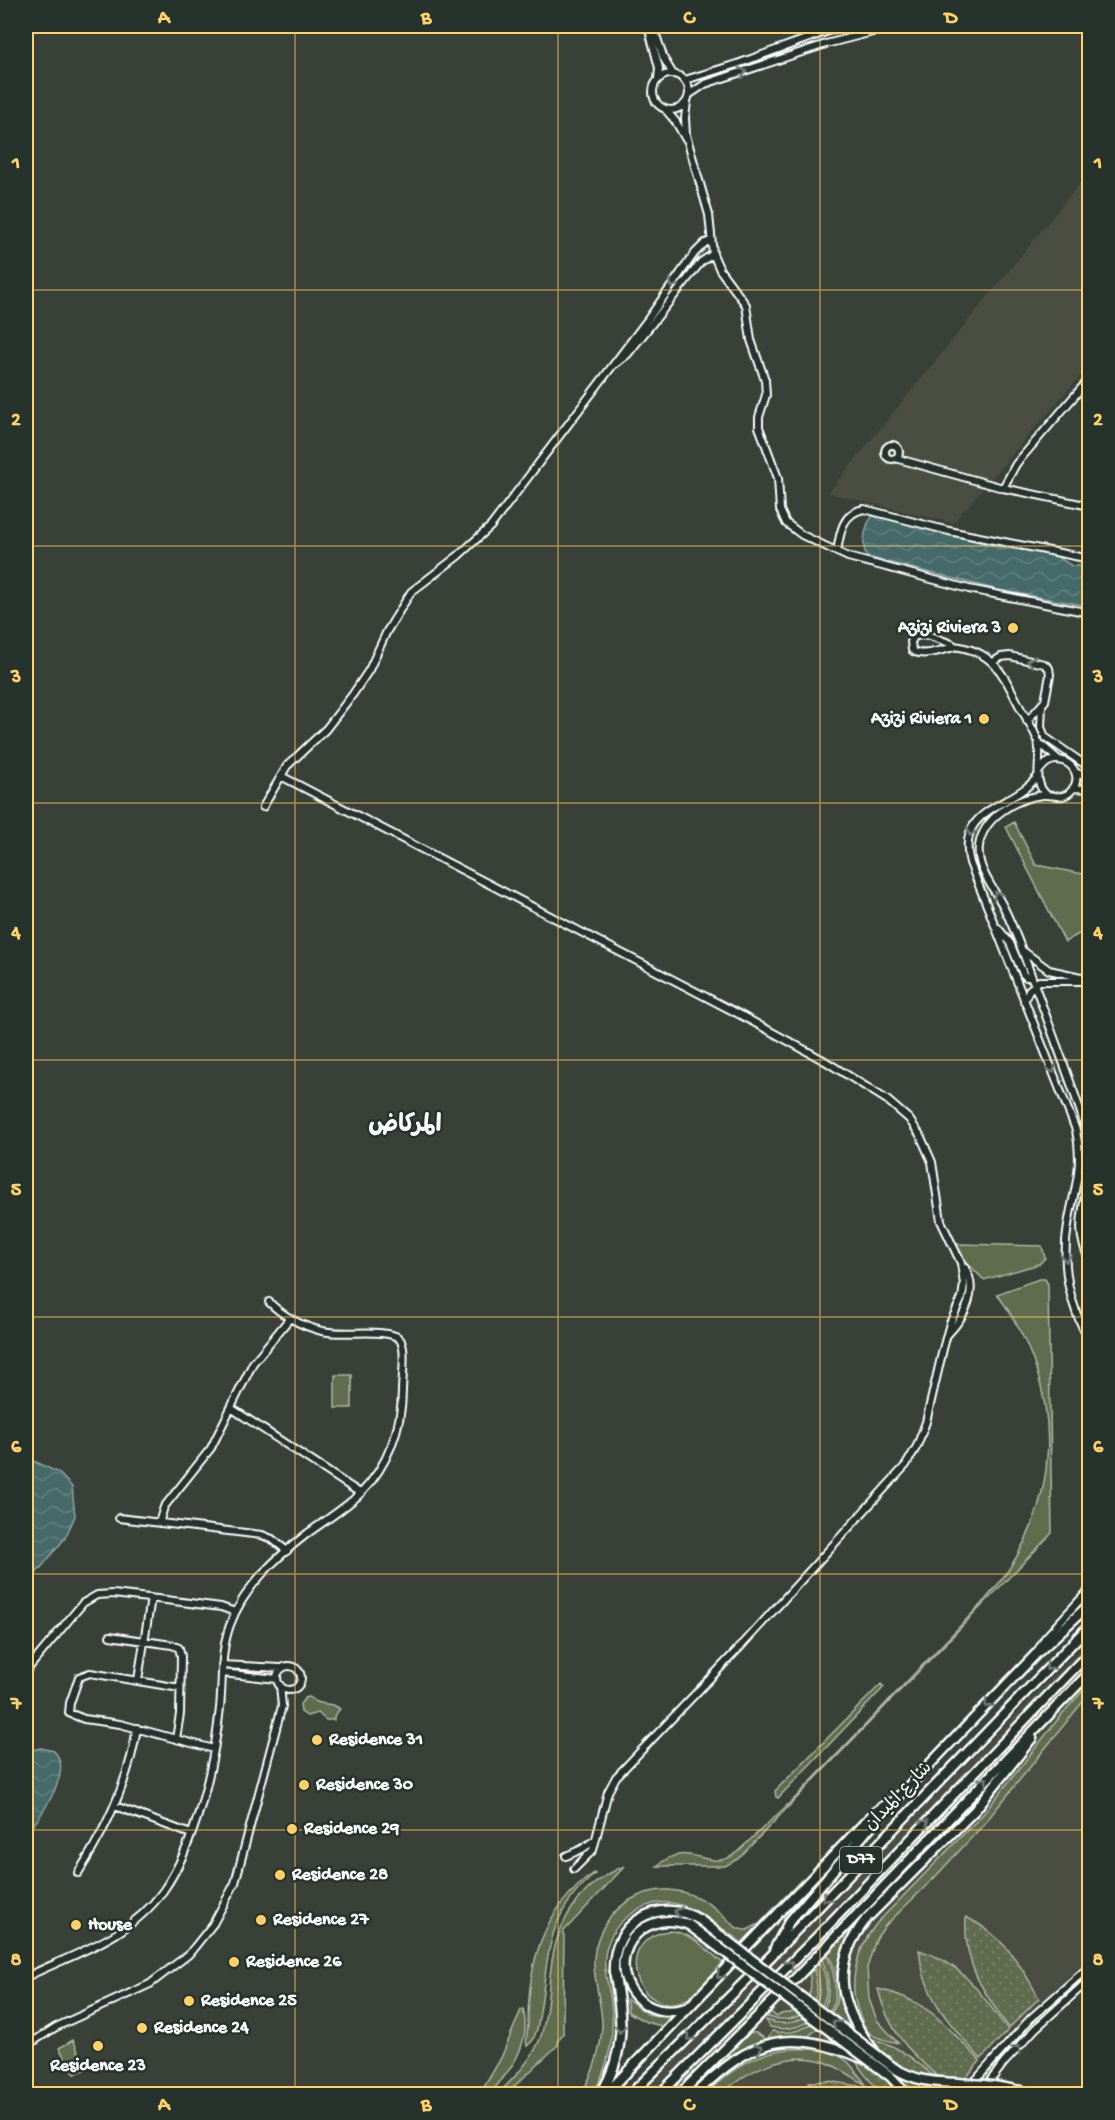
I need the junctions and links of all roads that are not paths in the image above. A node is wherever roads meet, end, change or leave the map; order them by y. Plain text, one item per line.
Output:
1 (648, 26) edge
2 (653, 26) edge
3 (842, 26) edge
4 (896, 26) edge
5 (673, 74) junction
6 (658, 79) junction
7 (686, 80) junction
8 (690, 94) junction
9 (687, 102) junction
10 (665, 109) junction
11 (688, 143) junction
12 (711, 241) junction
13 (712, 254) junction
14 (650, 321) junction
15 (1089, 378) edge
16 (895, 458) dead end
17 (1003, 488) junction
18 (1089, 506) edge
19 (837, 552) junction
20 (1089, 559) edge
21 (1089, 613) edge
22 (954, 646) junction
23 (993, 662) junction
24 (1042, 706) junction
25 (1027, 721) junction
26 (1038, 741) junction
27 (1059, 759) junction
28 (1089, 768) edge
29 (1075, 772) junction
30 (1039, 773) junction
31 (281, 776) junction
32 (1089, 779) edge
33 (1073, 788) junction
34 (1089, 789) edge
35 (1047, 795) junction
36 (263, 807) dead end
37 (995, 925) junction
38 (1021, 949) junction
39 (1031, 977) junction
40 (1089, 980) edge
41 (1034, 984) junction
42 (1024, 1001) junction
43 (1089, 1260) edge
44 (268, 1302) dead end
45 (290, 1318) junction
46 (1089, 1341) edge
47 (231, 1408) junction
48 (360, 1493) junction
49 (119, 1518) dead end
50 (159, 1523) junction
51 (287, 1551) junction
52 (1089, 1589) edge
53 (152, 1598) junction
54 (1089, 1604) edge
55 (235, 1612) junction
56 (1089, 1625) edge
57 (110, 1636) dead end
58 (144, 1642) junction
59 (1089, 1652) edge
60 (1037, 1653) junction
61 (222, 1665) junction
62 (246, 1666) junction
63 (282, 1668) junction
64 (26, 1671) edge
65 (1089, 1672) edge
66 (222, 1673) junction
67 (246, 1674) junction
68 (138, 1680) junction
69 (278, 1682) junction
70 (180, 1688) junction
71 (294, 1688) junction
72 (282, 1706) junction
73 (1047, 1716) junction
74 (137, 1728) junction
75 (176, 1739) junction
76 (214, 1749) junction
77 (894, 1801) junction
78 (115, 1806) junction
79 (191, 1834) junction
80 (596, 1839) junction
81 (566, 1856) dead end
82 (573, 1869) dead end
83 (78, 1873) dead end
84 (772, 1955) junction
85 (1089, 1966) edge
86 (26, 1977) edge
87 (1089, 1979) edge
88 (690, 2007) junction
89 (26, 2046) edge
90 (874, 2059) junction
91 (939, 2083) junction
92 (601, 2094) edge
93 (606, 2094) edge
94 (632, 2094) edge
95 (660, 2094) edge
96 (680, 2094) edge
97 (695, 2094) edge
98 (907, 2094) edge
99 (931, 2094) edge
100 (960, 2094) edge
101 (980, 2094) edge
102 (1033, 2094) edge

1 - 6 street
2 - 5 street
3 - 7 street
8 -> 4 street
5 - 6 street
5 - 7 street
6 - 10 street
7 - 8 street
8 - 9 street
9 - 10 street
9 - 11 street
10 - 11 street
11 - 12 street
12 - 13 street
12 -> 14 street
13 - 14 street
13 - 19 street
14 - 31 street
15 - 17 street
16 - 17 street
17 - 18 street
19 - 20 street
19 - 21 street
22 - 22 street
22 - 23 street
24 -> 23 street
23 - 25 street
24 - 25 street
24 - 28 street
25 - 26 street
26 - 27 street
26 - 30 street
27 - 29 street
27 - 30 street
29 - 32 street
29 - 33 street
30 - 35 street
30 -> 37 street
31 - 36 street
31 - 80 street
33 - 34 street
33 - 35 street
38 -> 35 street
37 - 39 street
37 - 42 street
38 - 39 street
38 - 40 street
39 - 41 street
40 - 41 street
41 - 42 street
41 - 43 street
42 -> 46 street
44 - 45 street
45 - 47 street
45 - 48 street
47 - 48 street
47 - 50 street
48 - 51 street
49 - 50 street
50 - 51 street
51 - 55 street
52 - 60 street
53 - 55 street
53 - 58 street
53 - 64 street
54 - 60 main road
55 - 61 street
56 -> 84 main road, شارع الميدان / D77
57 - 58 street
58 - 68 street
58 - 70 street
95 -> 59 main road, شارع الميدان / D77
60 -> 77 main road
61 - 62 street
61 - 66 street
62 - 63 street
62 - 67 street
63 - 69 street
63 - 71 street
65 - 73 main road
66 - 67 street
66 - 76 street
67 - 69 street
68 - 70 street
68 - 74 street
69 - 71 street
69 - 72 street
70 - 75 street
71 - 72 street
72 - 89 street
73 - 90 main road, bridge
96 -> 73 main road
74 - 75 street
74 - 78 street
75 - 76 street
76 - 79 street
77 - 84 main road
77 -> 88 main road
78 - 79 street
78 - 83 street
79 - 86 street
80 - 81 street
80 - 82 street
84 -> 94 main road, شارع الميدان / D77
85 - 100 street
101 -> 87 street
88 - 90 main road, bridge
88 - 93 main road
90 - 91 main road, bridge
90 -> 92 main road, bridge
97 -> 90 main road, bridge
90 - 98 main road, bridge
91 - 99 main road
91 - 102 main road, bridge

